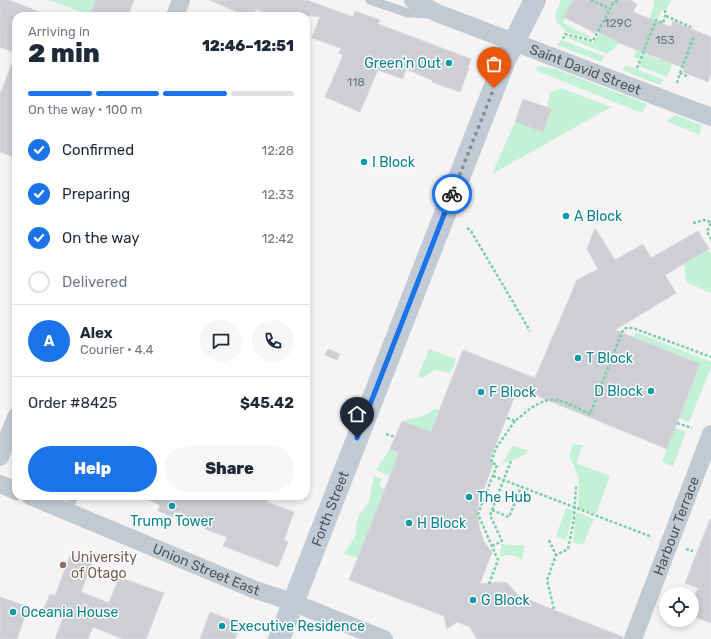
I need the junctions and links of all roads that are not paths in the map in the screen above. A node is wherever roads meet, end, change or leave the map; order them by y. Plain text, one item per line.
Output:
1 (181, 0) edge
2 (370, 0) edge
3 (413, 0) edge
4 (534, 0) edge
5 (176, 12) edge
6 (437, 14) junction
7 (514, 42) junction
8 (711, 118) edge
9 (12, 427) edge
10 (711, 434) edge
11 (0, 457) edge
12 (0, 484) edge
13 (12, 489) edge
14 (50, 500) edge
15 (71, 504) edge
16 (292, 602) junction
17 (279, 639) edge
18 (384, 639) edge
19 (633, 639) edge

1 - 5 street
2 - 6 lane, Saint David Street
3 - 6 street, Saint David Street
4 - 7 street, Forth Street
6 - 7 street, Saint David Street
7 - 8 street, Saint David Street
7 - 16 street, Forth Street
9 - 11 street
10 - 19 street, Harbour Terrace
12 - 13 street
14 - 15 street, Union Street East
15 - 16 street, Union Street East
16 - 17 street, Forth Street
16 - 18 street, Union Street East

